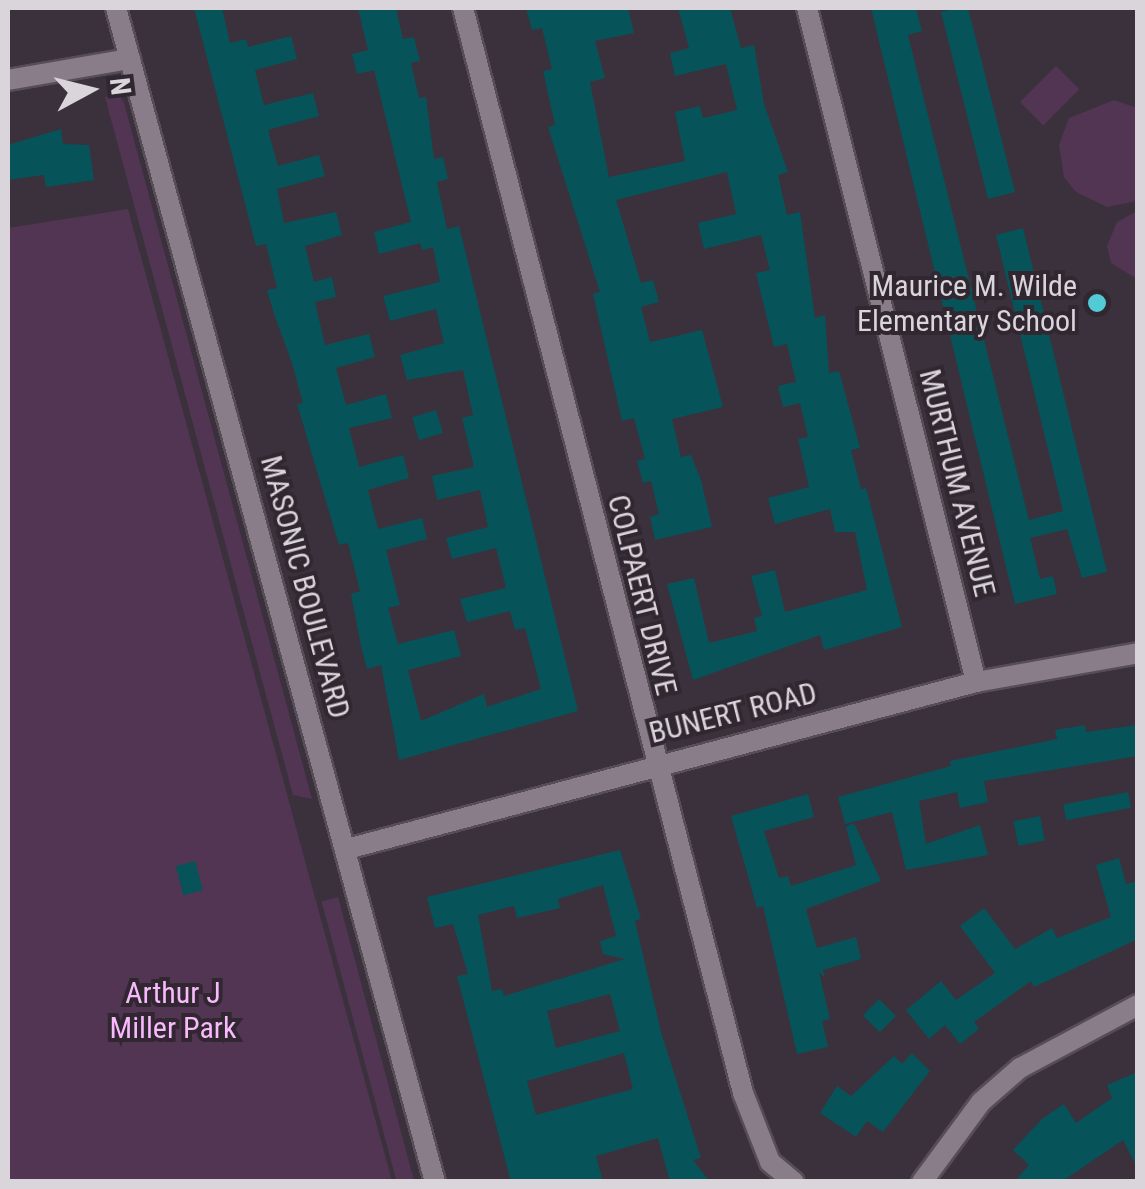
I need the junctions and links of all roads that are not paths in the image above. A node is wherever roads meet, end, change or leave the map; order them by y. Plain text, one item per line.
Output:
1 (116, 8) edge
2 (463, 8) edge
3 (808, 8) edge
4 (130, 59) junction
5 (8, 80) edge
6 (1138, 654) edge
7 (976, 682) junction
8 (654, 763) junction
9 (347, 849) junction
10 (1138, 1005) edge
11 (435, 1182) edge
12 (794, 1182) edge
13 (922, 1182) edge

1 - 4 street, MASONIC BOULEVARD
2 - 8 street, COLPAERT DRIVE
3 - 7 street, MURTHUM AVENUE
4 - 5 street
4 - 9 street, MASONIC BOULEVARD
6 - 7 street, BUNERT ROAD
7 - 8 street, BUNERT ROAD
8 - 9 street, BUNERT ROAD
8 - 12 street, COLPAERT DRIVE
9 - 11 street, MASONIC BOULEVARD
10 - 13 street

